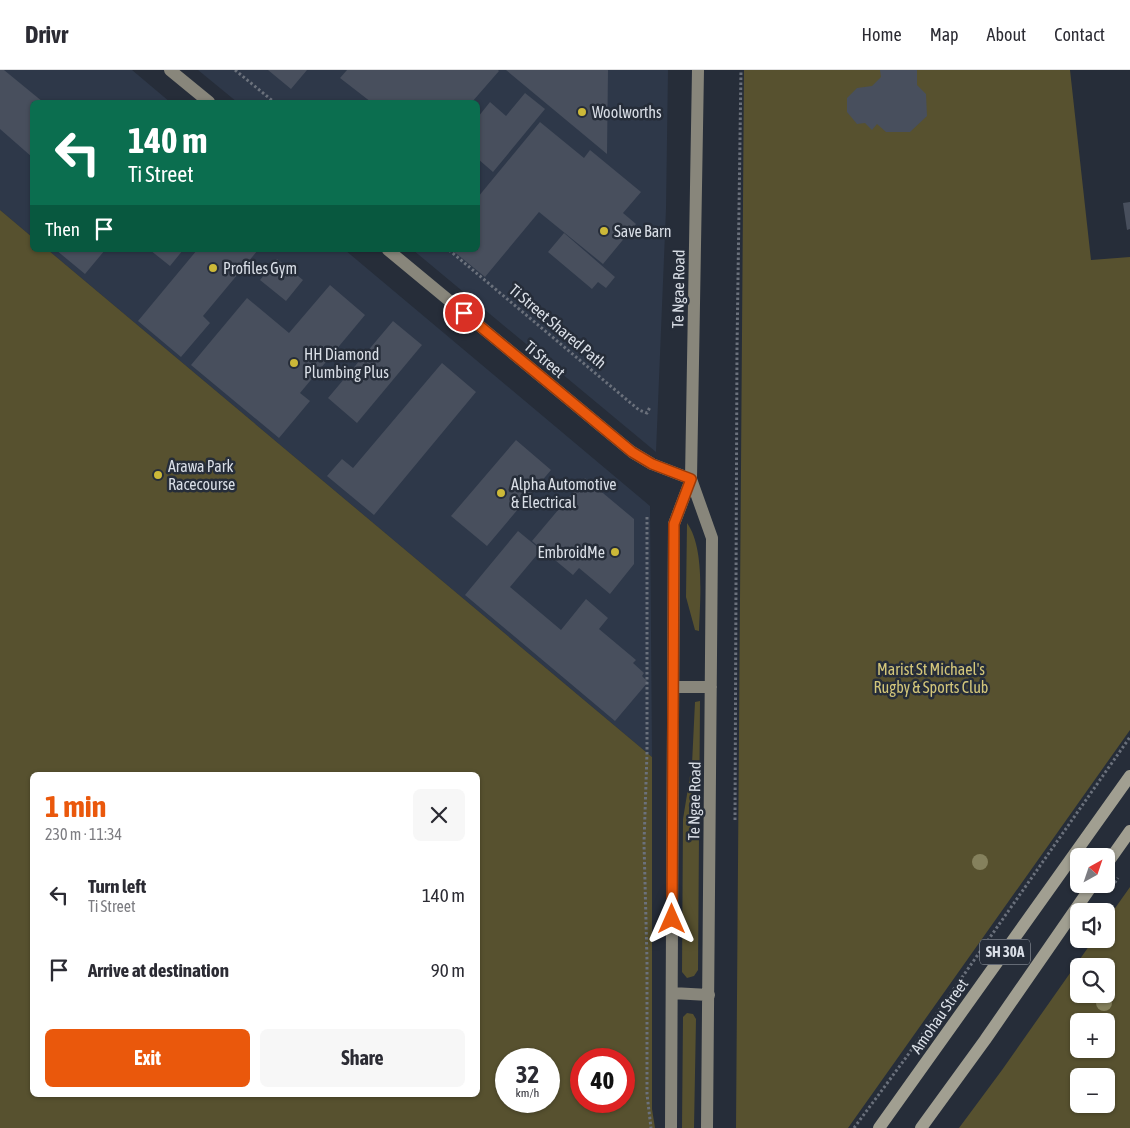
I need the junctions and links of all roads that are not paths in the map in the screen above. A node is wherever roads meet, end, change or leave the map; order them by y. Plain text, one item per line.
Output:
1 (170, 70) edge
2 (698, 70) edge
3 (207, 100) edge
4 (390, 252) edge
5 (691, 479) junction
6 (712, 686) junction
7 (674, 687) junction
8 (1130, 776) edge
9 (1130, 831) edge
10 (1115, 852) edge
11 (1088, 893) edge
12 (672, 993) junction
13 (709, 995) junction
14 (671, 1128) edge
15 (707, 1128) edge
16 (879, 1128) edge
17 (921, 1128) edge

1 - 3 street
2 - 5 street, Te Ngae Road
4 - 5 street, Ti Street
5 - 6 street, Te Ngae Road
5 - 7 street, Te Ngae Road
6 - 7 street
6 - 13 street, Te Ngae Road
7 - 12 street, Te Ngae Road
8 - 16 main road, Amohau Street / SH 30A
9 - 10 main road
11 - 17 main road, SH 30A
12 - 13 street
12 - 14 street, Te Ngae Road
13 - 15 street, Te Ngae Road

